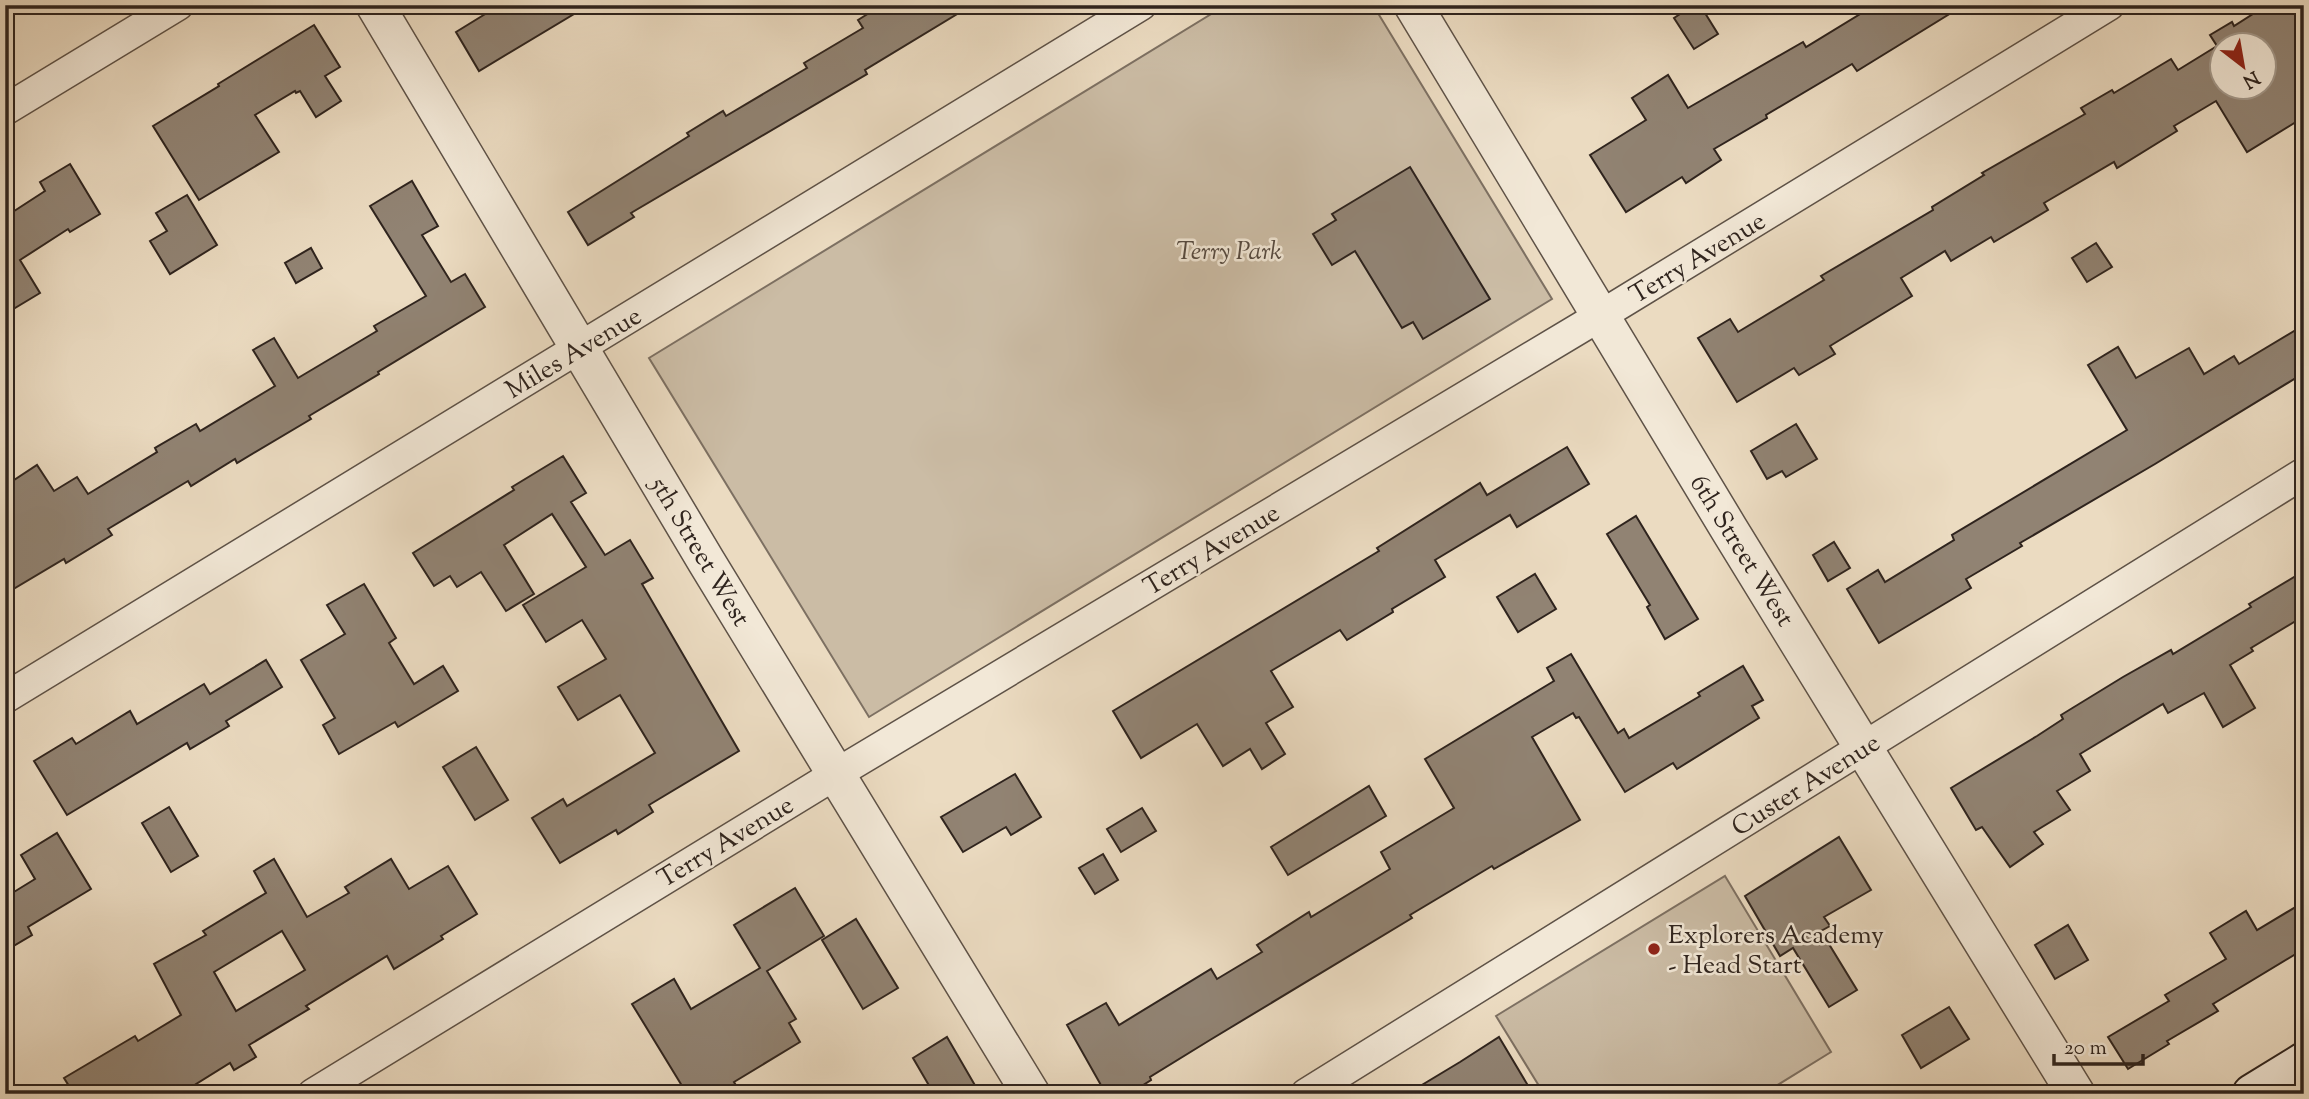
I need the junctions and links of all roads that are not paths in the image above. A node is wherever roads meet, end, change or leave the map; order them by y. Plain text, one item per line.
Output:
1 (178, 5) edge
2 (375, 5) edge
3 (1140, 5) edge
4 (1413, 5) edge
5 (2109, 5) edge
6 (5, 110) edge
7 (1600, 316) junction
8 (580, 348) junction
9 (2304, 473) edge
10 (5, 698) edge
11 (1864, 747) junction
12 (836, 774) junction
13 (2304, 1062) edge
14 (313, 1094) edge
15 (1031, 1094) edge
16 (1306, 1094) edge
17 (2076, 1094) edge
18 (2252, 1094) edge

1 - 6 street
2 - 8 street, 5th Street West
3 - 8 street, Miles Avenue
4 - 7 street, 6th Street West
5 - 7 street, Terry Avenue
7 - 11 street, 6th Street West
7 - 12 street, Terry Avenue
8 - 10 street, Miles Avenue
8 - 12 street, 5th Street West
9 - 11 street, Custer Avenue
11 - 16 street, Custer Avenue
11 - 17 street, 6th Street West
12 - 14 street, Terry Avenue
12 - 15 street, 5th Street West
13 - 18 main road

